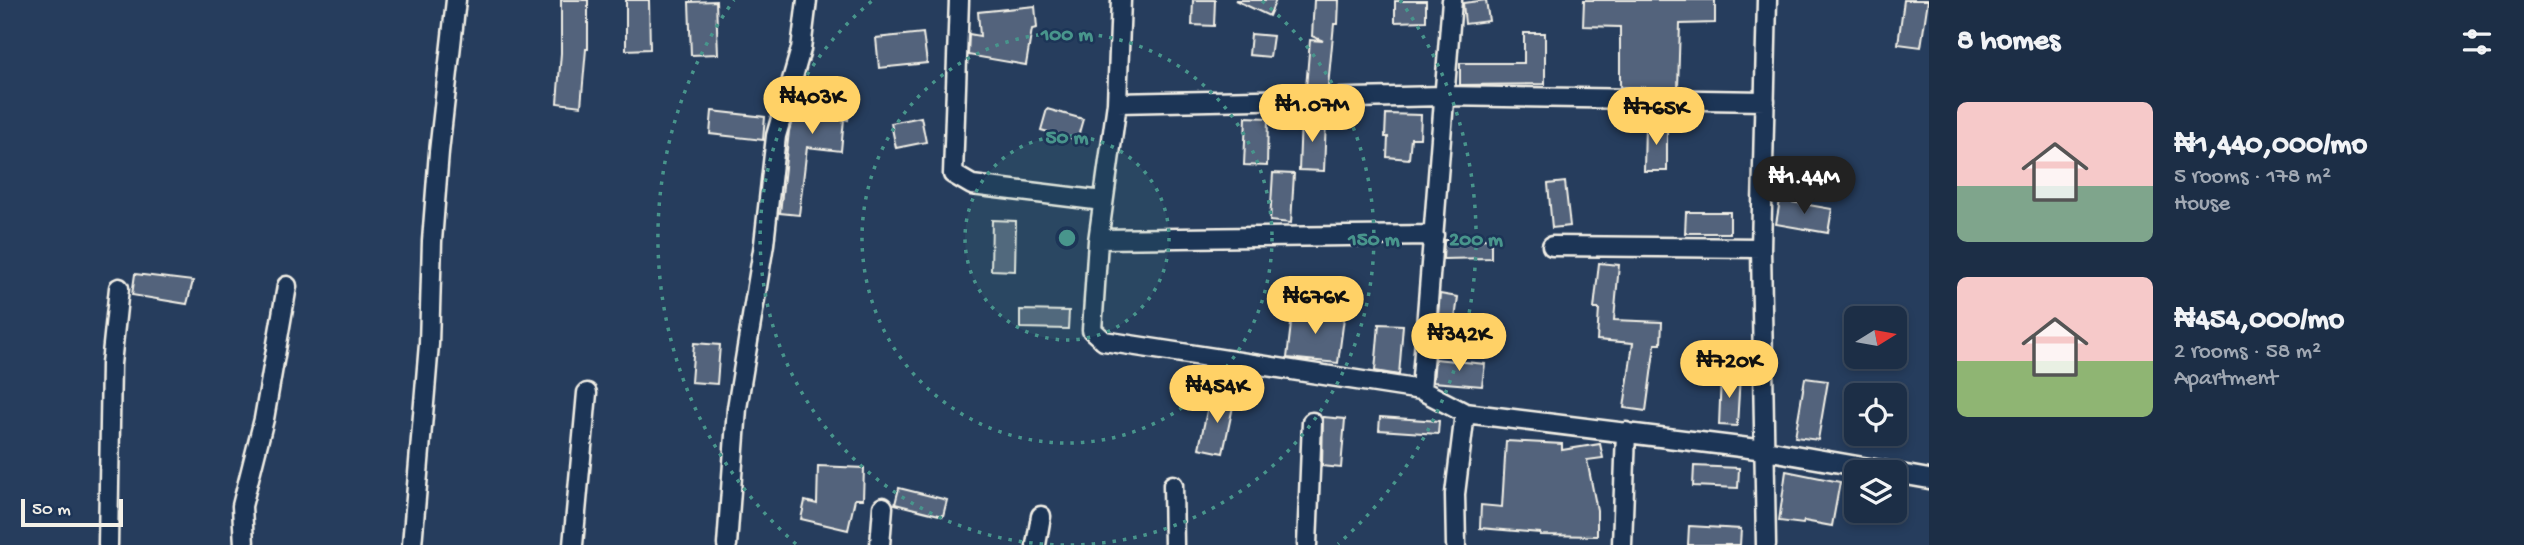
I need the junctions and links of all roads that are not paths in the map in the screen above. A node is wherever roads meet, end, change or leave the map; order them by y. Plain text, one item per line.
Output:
1 (456, 0) edge
2 (807, 0) edge
3 (959, 0) edge
4 (1121, 0) edge
5 (1452, 0) edge
6 (1767, 0) edge
7 (1444, 96) junction
8 (1765, 101) junction
9 (1117, 103) junction
10 (1103, 201) junction
11 (1434, 235) junction
12 (1099, 239) junction
13 (1552, 246) dead end
14 (1761, 248) junction
15 (287, 286) dead end
16 (119, 288) dead end
17 (1421, 390) junction
18 (587, 393) dead end
19 (1465, 413) junction
20 (1312, 422) dead end
21 (1626, 432) junction
22 (1765, 450) junction
23 (1844, 464) edge
24 (1907, 475) edge
25 (1929, 479) edge
26 (1173, 485) dead end
27 (883, 507) dead end
28 (1041, 516) dead end
29 (108, 545) edge
30 (244, 545) edge
31 (412, 545) edge
32 (573, 545) edge
33 (727, 545) edge
34 (880, 545) edge
35 (1036, 545) edge
36 (1174, 545) edge
37 (1307, 545) edge
38 (1456, 545) edge
39 (1622, 545) edge
40 (1766, 545) edge

1 - 31 street
2 - 33 street
3 - 10 street
4 - 9 street
5 - 7 street
6 - 8 street
7 - 8 street
7 - 9 street
7 - 11 street
8 - 14 street
9 - 10 street
10 - 12 street
11 - 12 street
11 - 17 street
12 - 17 street
13 - 14 street
14 - 22 street
15 - 30 street
16 - 29 street
17 - 19 street
18 - 32 street
19 - 21 street
19 - 38 street
20 - 37 street
21 - 22 street
21 - 39 street
22 - 23 street
22 - 40 street
24 - 25 street
26 - 36 street
27 - 34 street
28 - 35 street

